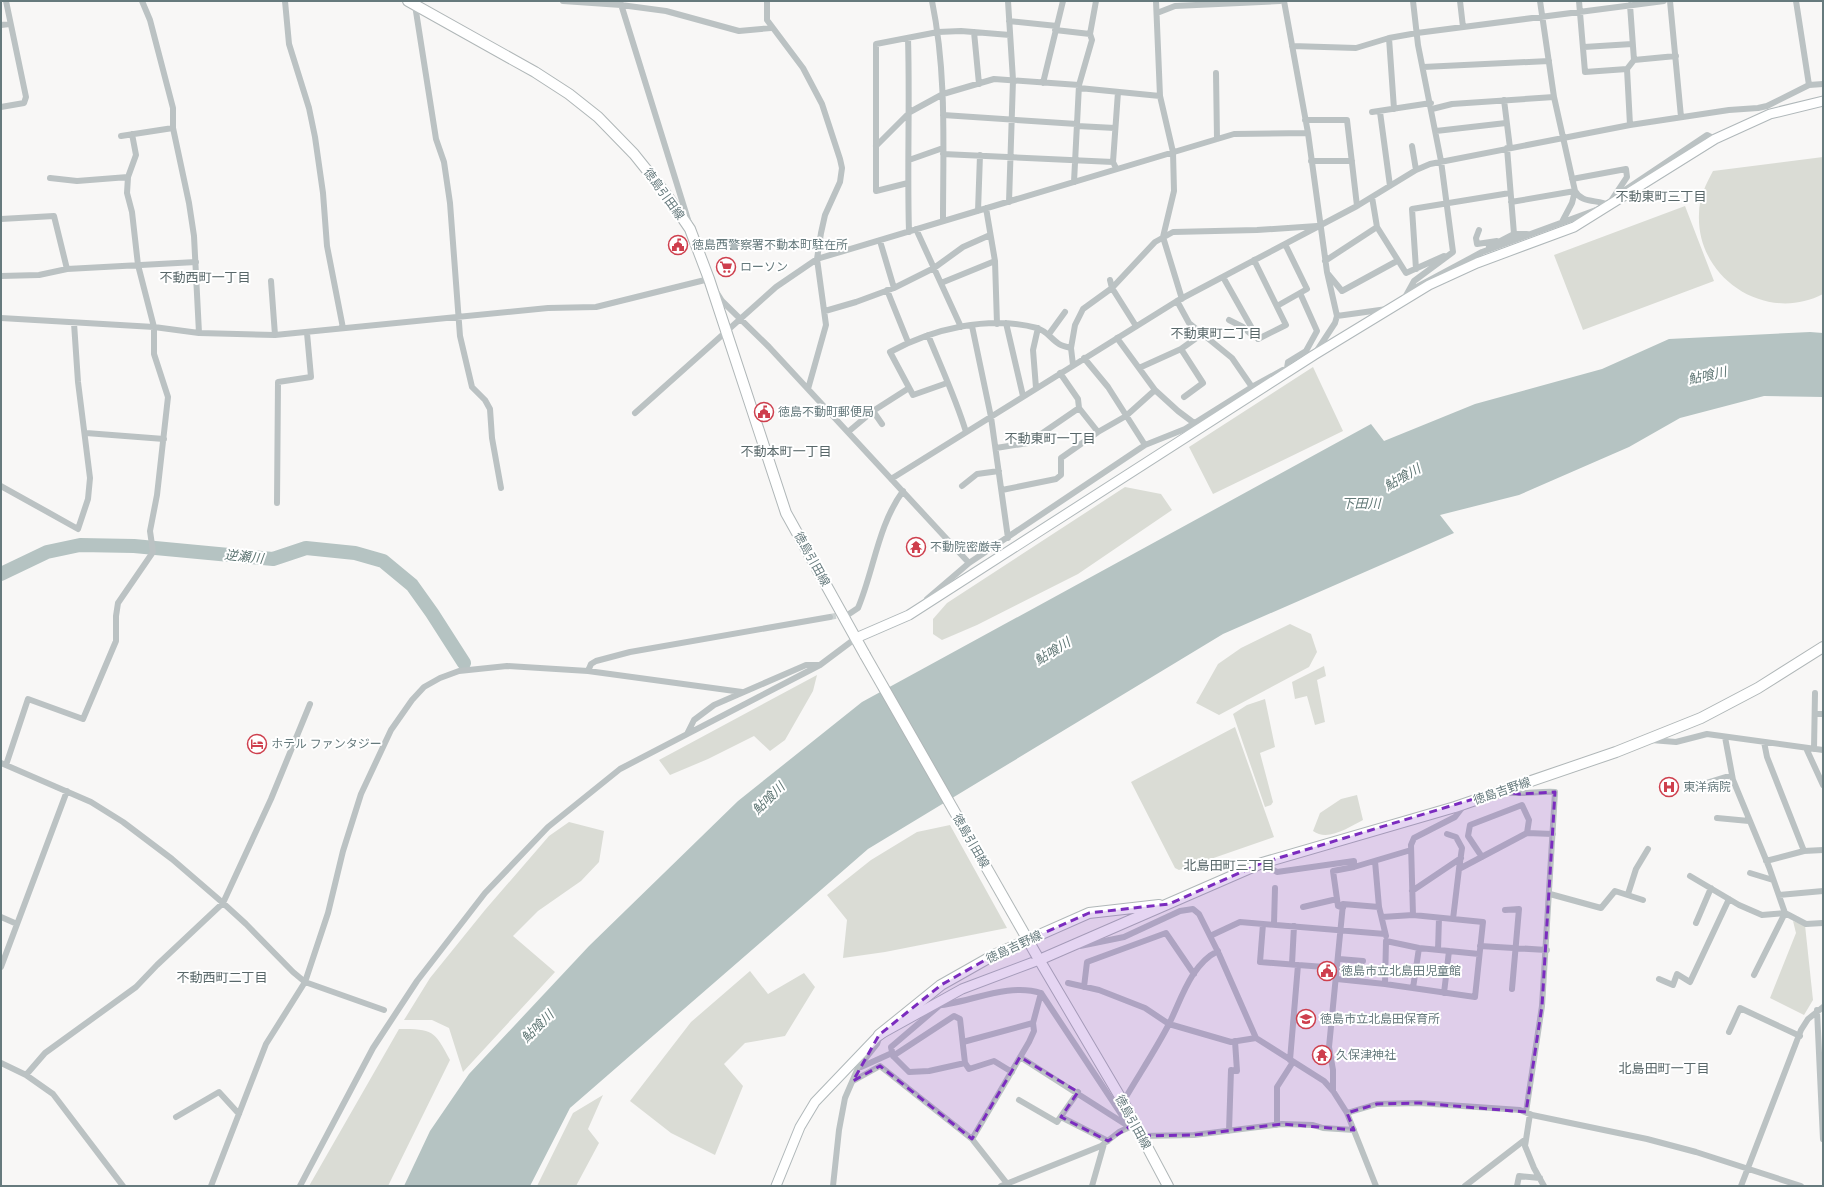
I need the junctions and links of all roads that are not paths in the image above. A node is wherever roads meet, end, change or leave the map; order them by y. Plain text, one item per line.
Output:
1 (6, 1) edge
2 (142, 1) edge
3 (285, 1) edge
4 (563, 1) edge
5 (767, 1) edge
6 (932, 1) edge
7 (1008, 1) edge
8 (1063, 1) edge
9 (1096, 1) edge
10 (1156, 1) edge
11 (1280, 1) edge
12 (1284, 1) edge
13 (1413, 1) edge
14 (1460, 1) edge
15 (1540, 1) edge
16 (1579, 1) edge
17 (1664, 1) edge
18 (1670, 1) edge
19 (1796, 1) edge
20 (413, 2) edge
21 (620, 3) edge
22 (1186, 4) edge
23 (1622, 4) edge
24 (1630, 5) junction
25 (1581, 11) junction
26 (1157, 13) junction
27 (1542, 16) junction
28 (1009, 21) junction
29 (10, 24) junction
30 (1, 25) edge
31 (1463, 27) junction
32 (772, 28) junction
33 (1056, 28) junction
34 (938, 32) junction
35 (974, 32) junction
36 (1417, 33) junction
37 (1090, 34) junction
38 (1010, 35) junction
39 (908, 38) junction
40 (1389, 38) junction
41 (1632, 44) junction
42 (1292, 46) junction
43 (1584, 47) junction
44 (1676, 56) junction
45 (1634, 60) junction
46 (1549, 61) junction
47 (1423, 67) junction
48 (1627, 69) junction
49 (1216, 73) dead end
50 (1013, 80) junction
51 (1043, 83) junction
52 (978, 84) junction
53 (1823, 84) edge
54 (1809, 85) junction
55 (1079, 87) junction
56 (1118, 92) junction
57 (943, 94) junction
58 (1160, 96) junction
59 (1554, 97) junction
60 (1504, 100) junction
61 (1823, 102) edge
62 (1431, 106) junction
63 (1, 107) edge
64 (1394, 109) junction
65 (1769, 110) junction
66 (910, 112) junction
67 (1372, 112) dead end
68 (1380, 112) junction
69 (943, 115) junction
70 (1681, 117) junction
71 (1012, 120) junction
72 (1305, 120) junction
73 (1506, 123) junction
74 (1077, 125) junction
75 (1630, 125) junction
76 (174, 128) junction
77 (1115, 128) junction
78 (1436, 131) junction
79 (1308, 133) junction
80 (132, 134) junction
81 (121, 136) dead end
82 (1562, 138) junction
83 (1216, 139) junction
84 (876, 146) junction
85 (1412, 146) dead end
86 (1508, 148) junction
87 (943, 151) junction
88 (1173, 152) junction
89 (980, 155) junction
90 (1011, 157) junction
91 (909, 160) junction
92 (1074, 160) junction
93 (1352, 161) junction
94 (1442, 161) junction
95 (1113, 162) junction
96 (1311, 162) junction
97 (1117, 169) junction
98 (1416, 170) junction
99 (128, 177) junction
100 (50, 178) dead end
101 (1572, 179) junction
102 (1074, 182) junction
103 (908, 183) junction
104 (1390, 186) junction
105 (1510, 192) junction
106 (1575, 192) junction
107 (1372, 197) junction
108 (1009, 202) junction
109 (1510, 202) junction
110 (1611, 202) junction
111 (1448, 203) junction
112 (1357, 206) junction
113 (986, 208) junction
114 (978, 211) junction
115 (1, 219) edge
116 (943, 222) junction
117 (1562, 222) junction
118 (1320, 226) junction
119 (1377, 227) junction
120 (690, 229) junction
121 (916, 229) junction
122 (1479, 230) dead end
123 (909, 232) junction
124 (1514, 234) junction
125 (1532, 234) junction
126 (990, 235) junction
127 (1163, 237) junction
128 (880, 240) junction
129 (1499, 240) junction
130 (1285, 244) junction
131 (1453, 252) junction
132 (1482, 252) junction
133 (817, 259) junction
134 (1254, 260) junction
135 (995, 261) junction
136 (1325, 261) junction
137 (1397, 261) junction
138 (196, 262) junction
139 (1477, 263) junction
140 (138, 266) junction
141 (934, 268) junction
142 (67, 269) junction
143 (1416, 269) junction
144 (1327, 272) junction
145 (1, 276) edge
146 (1223, 277) junction
147 (709, 279) junction
148 (1110, 280) dead end
149 (271, 281) dead end
150 (941, 283) junction
151 (894, 288) junction
152 (1112, 288) junction
153 (887, 290) junction
154 (1300, 293) junction
155 (1179, 300) junction
156 (1402, 302) junction
157 (1277, 306) junction
158 (1392, 309) junction
159 (825, 311) junction
160 (1065, 312) dead end
161 (1337, 316) junction
162 (458, 317) junction
163 (1, 318) edge
164 (741, 318) junction
165 (1229, 320) dead end
166 (74, 323) junction
167 (1006, 323) junction
168 (997, 324) junction
169 (972, 326) junction
170 (1136, 326) junction
171 (154, 327) junction
172 (961, 327) junction
173 (343, 328) junction
174 (1038, 328) junction
175 (726, 330) junction
176 (199, 332) junction
177 (307, 332) junction
178 (1049, 334) junction
179 (1202, 334) junction
180 (275, 335) junction
181 (928, 335) junction
182 (1117, 338) junction
183 (1258, 340) junction
184 (908, 342) junction
185 (1071, 348) junction
186 (1181, 349) junction
187 (1314, 355) junction
188 (1084, 358) junction
189 (1072, 365) junction
190 (1300, 366) junction
191 (1139, 368) junction
192 (1287, 368) junction
193 (1060, 373) junction
194 (947, 383) junction
195 (1252, 387) junction
196 (909, 388) junction
197 (1036, 388) junction
198 (808, 389) junction
199 (1155, 390) junction
200 (1023, 396) junction
201 (1184, 397) dead end
202 (1079, 408) junction
203 (874, 411) junction
204 (635, 414) dead end
205 (1126, 416) junction
206 (991, 417) junction
207 (1194, 423) junction
208 (882, 424) dead end
209 (848, 432) junction
210 (966, 432) junction
211 (1098, 432) junction
212 (86, 433) junction
213 (164, 439) junction
214 (1145, 445) junction
215 (996, 448) junction
216 (999, 471) junction
217 (891, 479) junction
218 (1, 486) edge
219 (962, 486) dead end
220 (501, 488) dead end
221 (1002, 490) junction
222 (903, 491) junction
223 (277, 503) dead end
224 (1008, 538) junction
225 (969, 563) junction
226 (849, 614) tunnel mouth
227 (909, 615) junction
228 (830, 617) tunnel mouth
229 (856, 638) junction
230 (1823, 647) edge
231 (820, 665) junction
232 (588, 671) junction
233 (742, 692) junction
234 (1815, 693) dead end
235 (310, 704) dead end
236 (1815, 714) junction
237 (1823, 714) edge
238 (687, 734) junction
239 (1725, 737) junction
240 (1647, 739) junction
241 (1764, 742) junction
242 (1806, 748) junction
243 (1814, 749) junction
244 (1823, 750) edge
245 (4, 764) edge
246 (1816, 770) junction
247 (1823, 770) edge
248 (1732, 775) junction
249 (1823, 785) edge
250 (1693, 787) dead end
251 (67, 791) junction
252 (1500, 791) junction
253 (1466, 803) junction
254 (1717, 818) dead end
255 (1749, 820) junction
256 (1527, 833) junction
257 (1446, 834) dead end
258 (1554, 834) junction
259 (1648, 849) dead end
260 (1411, 850) junction
261 (1823, 850) edge
262 (1804, 851) junction
263 (1482, 857) junction
264 (1460, 858) junction
265 (1766, 860) junction
266 (1375, 861) junction
267 (1262, 863) junction
268 (1354, 867) junction
269 (1459, 869) junction
270 (1750, 873) dead end
271 (1690, 876) dead end
272 (1773, 880) junction
273 (1275, 888) dead end
274 (1711, 888) junction
275 (1412, 891) junction
276 (1823, 891) edge
277 (1550, 894) junction
278 (1628, 894) junction
279 (1779, 894) junction
280 (1337, 898) junction
281 (1729, 899) junction
282 (1643, 900) dead end
283 (223, 903) junction
284 (1169, 904) junction
285 (1303, 907) dead end
286 (1380, 907) junction
287 (1343, 908) junction
288 (1505, 910) dead end
289 (1784, 913) junction
290 (1413, 915) junction
291 (1382, 916) junction
292 (1, 917) edge
293 (1439, 918) junction
294 (1453, 919) junction
295 (1696, 923) dead end
296 (1823, 923) edge
297 (17, 924) junction
298 (1263, 924) junction
299 (1274, 924) junction
300 (1294, 926) junction
301 (1342, 930) junction
302 (1210, 936) junction
303 (1386, 938) junction
304 (1480, 946) junction
305 (1419, 948) junction
306 (1517, 948) junction
307 (1063, 949) junction
308 (1438, 950) junction
309 (1547, 950) junction
310 (1218, 951) junction
311 (1449, 951) junction
312 (1479, 954) junction
313 (1038, 958) junction
314 (1339, 959) junction
315 (1363, 961) dead end
316 (1295, 965) junction
317 (1, 967) edge
318 (1338, 968) junction
319 (1194, 974) junction
320 (1754, 975) dead end
321 (1337, 979) junction
322 (1659, 979) dead end
323 (305, 982) junction
324 (1068, 983) dead end
325 (1385, 984) junction
326 (1084, 987) junction
327 (1413, 988) junction
328 (1512, 989) dead end
329 (1040, 993) junction
330 (1444, 993) junction
331 (935, 1006) junction
332 (1823, 1007) edge
333 (384, 1010) dead end
334 (1817, 1010) junction
335 (1033, 1023) junction
336 (1169, 1024) junction
337 (1729, 1032) dead end
338 (880, 1035) junction
339 (1800, 1036) junction
340 (1256, 1038) junction
341 (1235, 1041) junction
342 (963, 1042) junction
343 (892, 1054) junction
344 (1020, 1057) junction
345 (1291, 1061) junction
346 (1, 1063) edge
347 (965, 1063) junction
348 (858, 1068) junction
349 (1012, 1072) junction
350 (26, 1076) junction
351 (853, 1081) junction
352 (1333, 1091) junction
353 (1078, 1092) junction
354 (1019, 1100) dead end
355 (1123, 1102) junction
356 (1347, 1112) junction
357 (1528, 1113) junction
358 (239, 1114) junction
359 (176, 1117) dead end
360 (1061, 1117) junction
361 (1277, 1125) junction
362 (1133, 1126) junction
363 (1229, 1130) junction
364 (1354, 1130) junction
365 (1823, 1135) edge
366 (1141, 1136) junction
367 (972, 1139) junction
368 (1526, 1139) junction
369 (1106, 1142) junction
370 (1746, 1170) junction
371 (1540, 1178) junction
372 (1006, 1185) edge
373 (123, 1186) edge
374 (211, 1186) edge
375 (300, 1186) edge
376 (776, 1186) edge
377 (833, 1186) edge
378 (1092, 1186) edge
379 (1168, 1186) edge
380 (1376, 1186) edge
381 (1466, 1186) edge
382 (1517, 1186) edge
383 (1544, 1186) edge
384 (1740, 1186) edge
385 (1801, 1186) edge

1 - 29 street
2 - 76 street
3 - 173 street
4 - 21 street
5 - 32 street
6 - 34 street
7 - 28 street
8 - 33 street
9 - 37 street
10 - 26 street
11 - 22 street
12 - 42 street
13 - 36 street
14 - 31 street
15 - 27 street
16 - 25 street
17 - 24 street
18 - 44 street
19 - 54 street
20 - 120 main road, 徳島引田線
20 - 162 street
21 - 32 street
21 - 120 street
22 - 26 street
23 - 24 street
23 - 25 street
24 - 41 street
25 - 27 street
25 - 43 street
26 - 58 street
27 - 31 street
27 - 46 street
28 - 33 street
28 - 38 street
29 - 30 street
29 - 63 street
31 - 36 street
32 - 133 street
33 - 37 street
33 - 51 street
34 - 35 street
34 - 39 street
34 - 57 street
35 - 38 street
35 - 52 street
36 - 40 street
36 - 47 street
37 - 55 street
38 - 50 street
39 - 66 street
39 - 84 street
40 - 42 street
40 - 64 street
41 - 43 street
41 - 45 street
42 - 72 street
43 - 48 street
44 - 45 street
44 - 70 street
45 - 48 street
46 - 47 street
46 - 59 street
47 - 62 street
48 - 75 street
49 - 83 street
50 - 51 street
50 - 52 street
50 - 71 street
51 - 55 street
52 - 57 street
53 - 54 street
54 - 65 street
55 - 56 street
55 - 74 street
56 - 58 street
56 - 77 street
57 - 66 street
57 - 69 street
58 - 88 street
59 - 60 street
59 - 82 street
60 - 62 street
60 - 73 street
61 - 65 street
62 - 64 street
62 - 78 street
64 - 68 street
65 - 70 street
65 - 110 street
66 - 84 street
66 - 91 street
67 - 68 street
68 - 104 street
69 - 71 street
69 - 87 street
70 - 75 street
71 - 74 street
71 - 90 street
72 - 79 street
72 - 93 street
73 - 78 street
73 - 86 street
74 - 77 street
74 - 92 street
75 - 82 street
76 - 80 street
76 - 138 street
77 - 95 street
78 - 94 street
79 - 83 street
79 - 96 street
80 - 81 street
80 - 99 street
82 - 86 street
82 - 101 street
83 - 88 street
84 - 103 street
85 - 98 street
86 - 94 street
86 - 105 street
87 - 89 street
87 - 91 street
87 - 116 street
88 - 97 street
88 - 127 street
89 - 90 street
89 - 114 street
90 - 92 street
90 - 108 street
91 - 103 street
92 - 95 street
92 - 102 street
93 - 96 street
93 - 112 street
94 - 98 street
94 - 111 street
95 - 97 street
96 - 118 street
97 - 102 street
98 - 104 street
99 - 100 street
99 - 140 street
101 - 106 street
101 - 110 street
102 - 108 street
103 - 123 street
104 - 107 street
105 - 109 street
105 - 111 street
106 - 109 street
106 - 110 street
106 - 117 street
107 - 112 street
107 - 119 street
108 - 113 street
109 - 124 street
110 - 117 street
110 - 139 street
111 - 131 street
111 - 143 street
112 - 118 street
113 - 114 street
113 - 126 street
114 - 116 street
115 - 142 street
116 - 121 street
117 - 125 street
118 - 127 street
118 - 130 street
118 - 136 street
119 - 136 street
119 - 137 street
120 - 147 main road, 徳島引田線
121 - 123 street
121 - 141 street
122 - 129 street
123 - 128 street
124 - 125 street
124 - 129 street
125 - 132 street
126 - 135 street
126 - 141 street
127 - 152 street
127 - 155 street
128 - 133 street
128 - 151 street
129 - 132 street
130 - 134 street
130 - 154 street
131 - 143 street
131 - 156 street
132 - 139 street
132 - 156 street
133 - 159 street
133 - 164 street
134 - 146 street
134 - 157 street
135 - 150 street
135 - 168 street
136 - 144 street
137 - 143 street
137 - 144 street
138 - 140 street
138 - 176 street
139 - 156 street
140 - 142 street
140 - 171 street
141 - 150 street
141 - 151 street
142 - 145 street
144 - 161 street
146 - 155 street
146 - 183 street
147 - 162 street
147 - 164 street
147 - 175 main road, 徳島引田線
148 - 152 street
149 - 180 street
150 - 172 street
151 - 153 street
152 - 170 street
152 - 185 street
153 - 159 street
153 - 184 street
154 - 157 street
154 - 192 street
155 - 170 street
155 - 179 street
156 - 158 street
157 - 183 street
158 - 161 street
158 - 187 street
159 - 198 street
160 - 178 street
161 - 187 street
162 - 173 street
162 - 220 street
163 - 166 street
164 - 175 street
164 - 198 street
165 - 183 street
166 - 171 street
166 - 212 street
167 - 168 street
167 - 174 street
167 - 200 street
168 - 169 street
169 - 172 street
169 - 206 street
170 - 182 street
171 - 176 street
171 - 213 street
172 - 181 street
173 - 177 street
174 - 178 street
174 - 197 street
175 - 204 street
175 - 229 main road, 徳島引田線
176 - 180 street
177 - 180 street
177 - 223 street
178 - 185 street
179 - 186 street
179 - 195 street
181 - 184 street
181 - 194 street
182 - 188 street
182 - 191 street
184 - 196 street
185 - 189 street
186 - 191 street
186 - 201 street
187 - 190 street
188 - 189 street
188 - 205 street
189 - 193 street
190 - 192 street
190 - 227 street
191 - 199 street
192 - 195 street
193 - 197 street
193 - 202 street
194 - 196 street
194 - 210 street
195 - 207 street
196 - 203 street
197 - 200 street
198 - 209 street
199 - 205 street
199 - 207 street
200 - 206 street
202 - 211 street
202 - 215 street
203 - 208 street
203 - 209 street
205 - 211 street
205 - 214 street
206 - 210 street
206 - 215 street
207 - 214 street
209 - 217 street
210 - 217 street
211 - 221 street
212 - 213 street
212 - 218 street
213 - 245 street
214 - 224 street
215 - 216 street
216 - 219 street
216 - 221 street
217 - 222 street
221 - 224 street
222 - 225 street
222 - 226 street
224 - 225 street
225 - 227 street
227 - 229 street
228 - 232 street
229 - 231 street
229 - 313 main road, 徳島引田線, bridge
230 - 240 main road, 徳島吉野線
231 - 233 street
231 - 238 street
232 - 233 street
232 - 323 street
233 - 238 street
234 - 236 street
235 - 283 street
236 - 237 street
236 - 243 street
238 - 375 street
239 - 240 street
239 - 241 street
239 - 248 street
240 - 252 main road, 徳島吉野線
241 - 242 street
241 - 262 street
242 - 243 street
242 - 246 street
243 - 244 street
245 - 251 street
246 - 247 street
246 - 249 street
248 - 250 street
248 - 255 street
251 - 283 street
251 - 297 street
252 - 253 main road, 徳島吉野線
252 - 258 street
253 - 260 street
253 - 267 main road, 徳島吉野線
254 - 255 street
255 - 265 street
256 - 258 street
256 - 263 street
256 - 263 street
257 - 264 street
258 - 277 street
259 - 278 street
260 - 266 street
260 - 275 street
261 - 262 street
262 - 265 street
263 - 269 street
264 - 269 street
264 - 275 street
265 - 272 street
266 - 268 street
266 - 286 street
267 - 268 street
267 - 284 main road, 徳島吉野線
268 - 280 street
269 - 294 street
270 - 272 street
271 - 274 street
272 - 279 street
273 - 299 street
274 - 281 street
274 - 295 street
275 - 290 street
276 - 279 street
277 - 278 street
277 - 309 street
278 - 282 street
279 - 289 street
280 - 285 street
280 - 287 street
281 - 289 street
281 - 322 street
283 - 323 street
283 - 350 street
284 - 307 main road, 徳島吉野線
284 - 338 main road, 徳島吉野線
286 - 287 street
286 - 291 street
287 - 301 street
288 - 306 street
289 - 296 street
289 - 320 street
290 - 291 street
290 - 293 street
291 - 303 street
292 - 297 street
293 - 294 street
293 - 308 street
294 - 304 street
297 - 317 street
298 - 299 street
298 - 302 street
298 - 316 street
299 - 300 street
300 - 301 street
300 - 316 street
301 - 303 street
301 - 314 street
302 - 307 street
302 - 310 street
303 - 305 street
303 - 325 street
304 - 306 street
304 - 312 street
305 - 308 street
305 - 327 street
306 - 309 street
306 - 328 street
307 - 313 main road, 徳島吉野線
308 - 311 street
309 - 357 street
310 - 319 street
310 - 340 street
311 - 312 street
311 - 330 street
312 - 330 street
313 - 331 street
313 - 355 main road, 徳島引田線
314 - 315 street
314 - 318 street
316 - 318 street
316 - 345 street
318 - 321 street
319 - 326 street
319 - 336 street
321 - 325 street
321 - 352 street
323 - 333 street
323 - 358 street
324 - 326 street
325 - 327 street
326 - 336 street
327 - 330 street
329 - 331 street
329 - 335 street
329 - 362 street
331 - 338 street
331 - 343 street
332 - 334 street
334 - 339 street
334 - 365 street
335 - 342 street
335 - 344 street
336 - 341 street
336 - 355 street
337 - 339 street
338 - 348 street
338 - 376 street
339 - 370 street
340 - 341 street
340 - 345 street
341 - 363 street
342 - 343 street
342 - 347 street
343 - 347 street
343 - 348 street
344 - 349 street
344 - 353 street
345 - 352 street
345 - 361 street
346 - 350 street
347 - 349 street
348 - 351 street
349 - 367 street
350 - 373 street
351 - 367 street
351 - 377 street
352 - 356 street
353 - 360 street
353 - 362 street
354 - 360 street
355 - 362 main road, 徳島引田線
356 - 357 street
356 - 364 street
357 - 368 street
357 - 370 street
358 - 359 street
358 - 374 street
360 - 369 street
361 - 363 street
361 - 364 street
362 - 366 main road, 徳島引田線
362 - 369 street
363 - 366 street
364 - 380 street
366 - 379 main road, 徳島引田線
367 - 372 street
368 - 371 street
368 - 381 street
369 - 372 street
369 - 378 street
370 - 384 street
370 - 385 street
371 - 382 street
371 - 383 street

